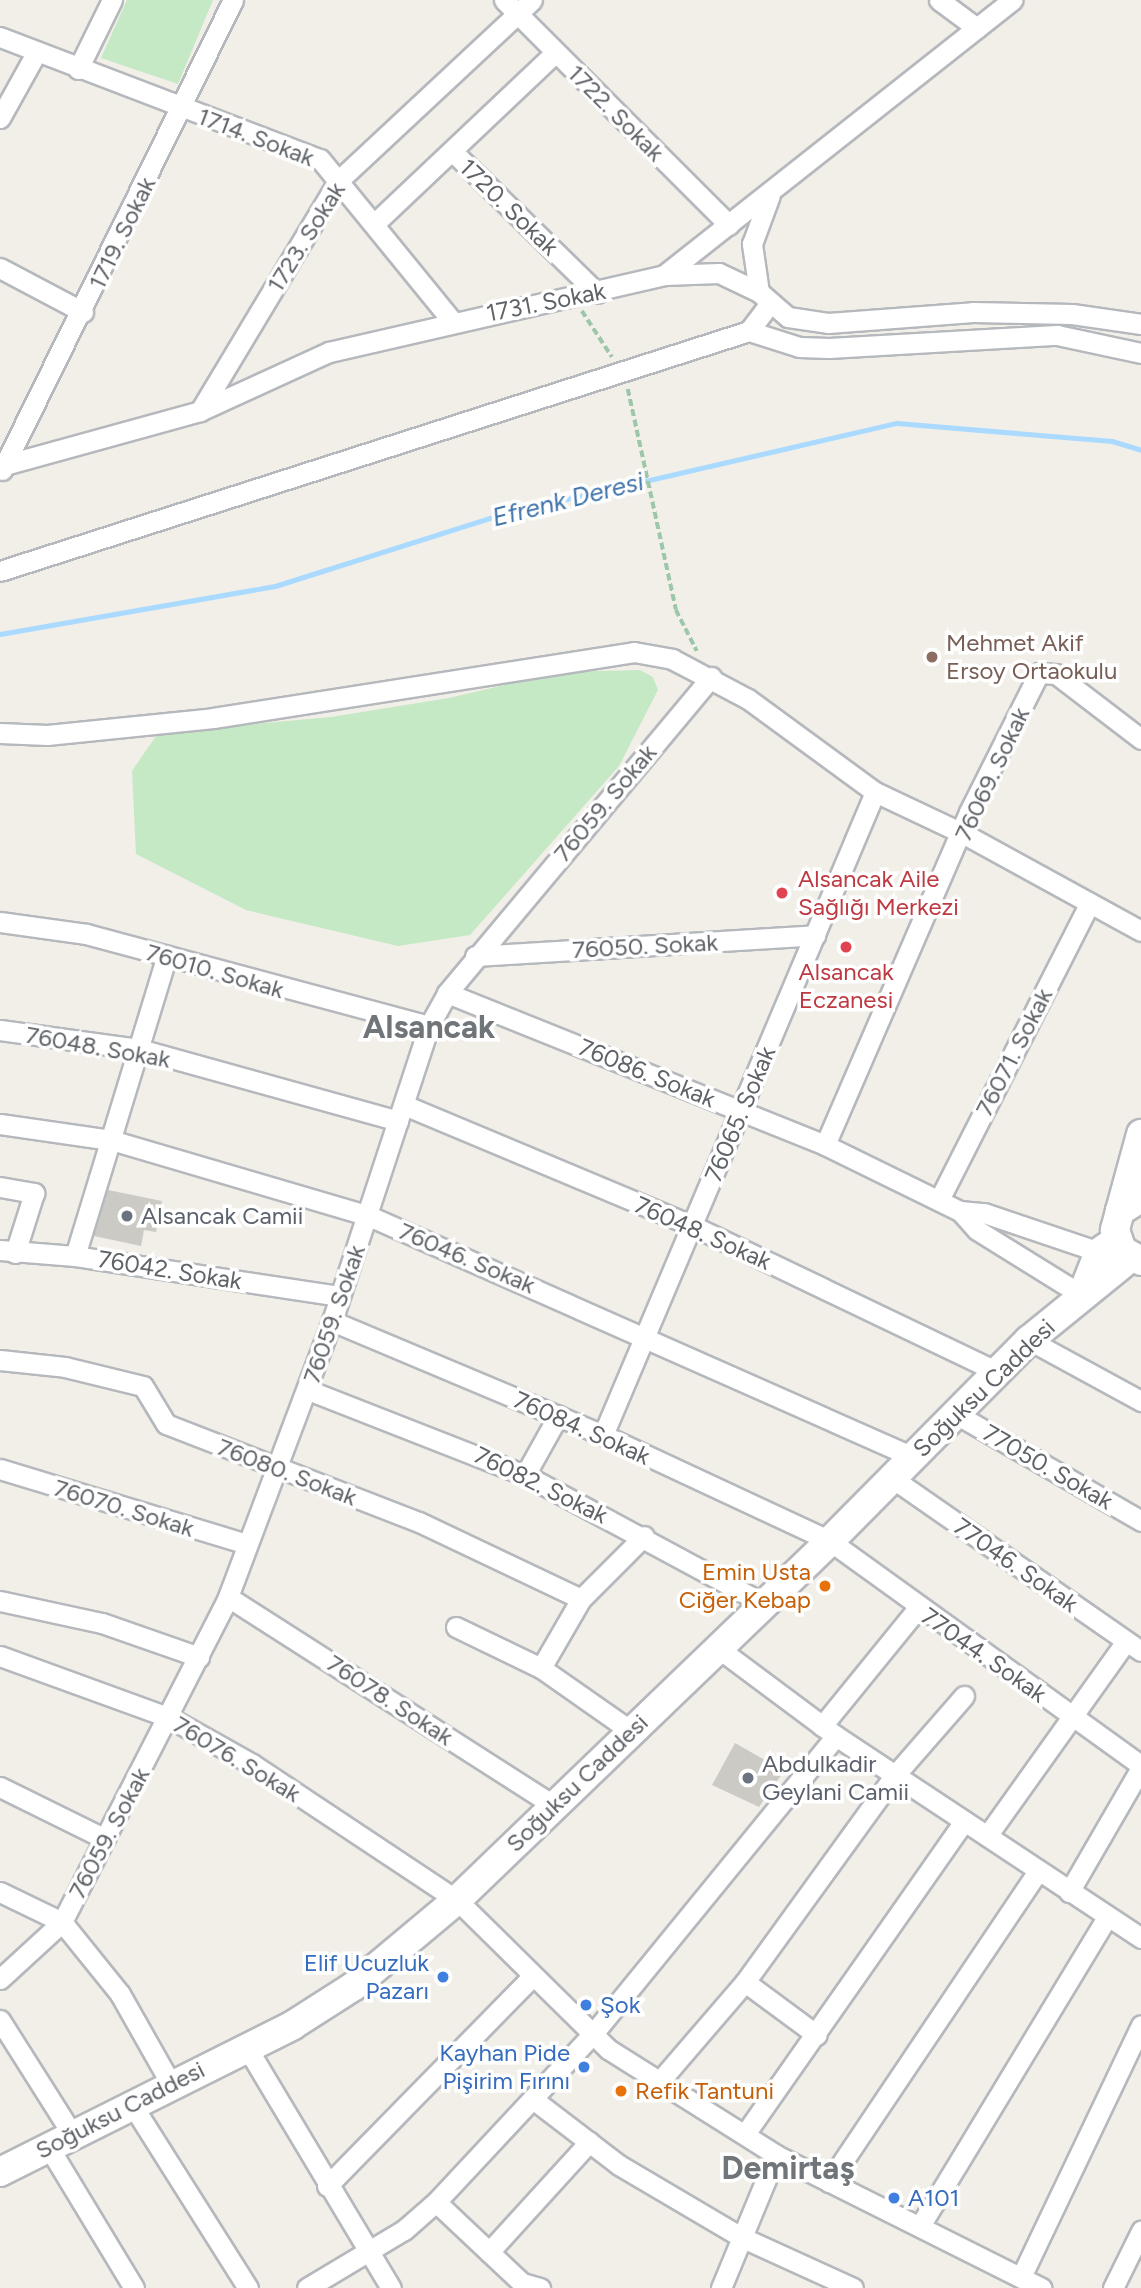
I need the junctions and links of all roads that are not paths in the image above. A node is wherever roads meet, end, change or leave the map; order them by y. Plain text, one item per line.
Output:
1 (111, 0) edge
2 (233, 0) edge
3 (532, 0) edge
4 (939, 0) edge
5 (1012, 0) edge
6 (510, 7) edge
7 (977, 28) junction
8 (0, 37) edge
9 (36, 53) junction
10 (555, 53) junction
11 (78, 69) junction
12 (184, 109) junction
13 (0, 118) edge
14 (452, 151) junction
15 (338, 181) junction
16 (775, 186) junction
17 (374, 224) junction
18 (729, 225) junction
19 (0, 268) edge
20 (664, 275) junction
21 (597, 293) junction
22 (764, 298) junction
23 (83, 312) junction
24 (453, 321) junction
25 (1141, 324) edge
26 (749, 331) junction
27 (1141, 353) edge
28 (200, 411) junction
29 (4, 468) edge
30 (0, 571) edge
31 (711, 677) junction
32 (0, 733) edge
33 (1141, 739) edge
34 (875, 792) junction
35 (964, 834) junction
36 (1090, 903) junction
37 (0, 922) edge
38 (1141, 931) edge
39 (815, 936) junction
40 (167, 956) junction
41 (475, 956) junction
42 (447, 993) junction
43 (429, 1026) junction
44 (0, 1030) edge
45 (139, 1049) junction
46 (742, 1110) junction
47 (401, 1113) junction
48 (0, 1124) edge
49 (1141, 1134) edge
50 (111, 1140) junction
51 (825, 1145) junction
52 (0, 1187) edge
53 (939, 1200) junction
54 (1131, 1204) edge
55 (960, 1211) junction
56 (369, 1216) junction
57 (693, 1226) junction
58 (7, 1252) edge
59 (1122, 1252) edge
60 (75, 1255) junction
61 (339, 1296) junction
62 (1082, 1296) junction
63 (332, 1321) junction
64 (647, 1335) junction
65 (1029, 1340) junction
66 (0, 1360) edge
67 (998, 1372) junction
68 (308, 1390) junction
69 (1141, 1401) edge
70 (956, 1414) junction
71 (558, 1416) junction
72 (603, 1436) junction
73 (913, 1457) junction
74 (0, 1469) edge
75 (277, 1471) junction
76 (525, 1475) junction
77 (892, 1478) junction
78 (1141, 1521) edge
79 (644, 1536) junction
80 (830, 1541) junction
81 (247, 1544) junction
82 (229, 1597) junction
83 (581, 1599) junction
84 (0, 1601) edge
85 (764, 1603) junction
86 (917, 1609) junction
87 (456, 1627) dead end
88 (1133, 1646) edge
89 (719, 1648) junction
90 (0, 1656) edge
91 (199, 1657) junction
92 (541, 1668) junction
93 (964, 1696) dead end
94 (1070, 1716) junction
95 (170, 1718) junction
96 (631, 1731) junction
97 (829, 1731) junction
98 (1141, 1767) edge
99 (895, 1775) junction
100 (0, 1787) edge
101 (552, 1804) junction
102 (964, 1821) junction
103 (987, 1836) junction
104 (105, 1839) junction
105 (1037, 1872) junction
106 (0, 1892) edge
107 (1069, 1892) junction
108 (457, 1900) junction
109 (1106, 1919) junction
110 (62, 1922) junction
111 (1141, 1938) edge
112 (531, 1978) junction
113 (0, 1979) edge
114 (745, 1982) junction
115 (0, 2020) edge
116 (1141, 2025) edge
117 (592, 2035) junction
118 (817, 2035) junction
119 (246, 2046) junction
120 (659, 2082) junction
121 (171, 2084) junction
122 (534, 2100) junction
123 (131, 2103) junction
124 (745, 2134) junction
125 (60, 2140) junction
126 (589, 2142) junction
127 (776, 2155) junction
128 (0, 2172) edge
129 (829, 2182) junction
130 (327, 2186) junction
131 (436, 2202) junction
132 (920, 2226) junction
133 (1141, 2231) edge
134 (741, 2237) junction
135 (367, 2252) junction
136 (489, 2252) junction
137 (1021, 2277) junction
138 (527, 2286) edge
139 (134, 2288) edge
140 (248, 2288) edge
141 (307, 2288) edge
142 (391, 2288) edge
143 (721, 2288) edge
144 (853, 2288) edge
145 (1042, 2288) edge
146 (1113, 2288) edge

1 - 11 street
2 - 12 street, 1719. Sokak
3 - 6 street, 1723. Sokak
4 - 7 street
5 - 7 street, 1731. Sokak
6 - 10 street, 1722. Sokak
6 - 15 street, 1723. Sokak
7 - 16 street, 1731. Sokak
8 - 9 street, 1714. Sokak
9 - 11 street, 1714. Sokak
9 - 13 street
10 - 14 street
10 - 18 street, 1722. Sokak
11 - 12 street, 1714. Sokak
12 - 15 street, 1714. Sokak
12 - 23 street, 1719. Sokak
14 - 17 street
14 - 21 street, 1720. Sokak
15 - 17 street, 1714. Sokak
15 - 28 street, 1723. Sokak
16 - 18 street, 1731. Sokak
16 - 22 street
17 - 24 street, 1714. Sokak
18 - 20 street, 1731. Sokak
19 - 23 street
20 - 21 street, 1731. Sokak
20 - 22 street
21 - 24 street, 1731. Sokak
22 - 25 street
22 - 26 street
23 - 29 street, 1719. Sokak
24 - 28 street, 1731. Sokak
26 - 27 street
26 - 30 street
28 - 29 street, 1731. Sokak
31 - 32 street
31 - 34 street
31 - 41 street, 76059. Sokak
33 - 35 street, 76069. Sokak
34 - 35 street
34 - 39 street, 76065. Sokak
35 - 36 street
35 - 51 street, 76069. Sokak
36 - 38 street
36 - 53 street, 76071. Sokak
37 - 40 street, 76010. Sokak
39 - 41 street, 76050. Sokak
39 - 46 street, 76065. Sokak
40 - 43 street, 76010. Sokak
40 - 45 street
41 - 42 street, 76059. Sokak
42 - 43 street, 76059. Sokak
42 - 46 street, 76086. Sokak
43 - 47 street, 76059. Sokak
44 - 45 street, 76048. Sokak
45 - 47 street, 76048. Sokak
45 - 50 street
46 - 51 street, 76086. Sokak
46 - 57 street, 76065. Sokak
47 - 56 street, 76059. Sokak
47 - 57 street, 76048. Sokak
48 - 50 street, 76046. Sokak
49 - 54 street
50 - 56 street, 76046. Sokak
50 - 60 street
51 - 53 street, 76086. Sokak
52 - 58 street
53 - 55 street, 76086. Sokak
54 - 59 street
55 - 59 street, 76086. Sokak
55 - 62 street, 76086. Sokak
56 - 61 street, 76059. Sokak
56 - 64 street, 76046. Sokak
57 - 64 street, 76065. Sokak
57 - 67 street, 76048. Sokak
58 - 60 street, 76042. Sokak
59 - 62 street
60 - 61 street, 76042. Sokak
61 - 63 street, 76059. Sokak
62 - 65 street, Soğuksu Caddesi
63 - 68 street, 76059. Sokak
63 - 71 street, 76084. Sokak
64 - 72 street, 76065. Sokak
64 - 73 street, 76046. Sokak
65 - 67 street, Soğuksu Caddesi
65 - 69 street
66 - 75 street, 76080. Sokak
67 - 70 street, Soğuksu Caddesi
68 - 75 street, 76059. Sokak
68 - 76 street, 76082. Sokak
70 - 73 street, Soğuksu Caddesi
70 - 78 street, 77050. Sokak
71 - 72 street, 76084. Sokak
71 - 76 street
72 - 80 street, 76084. Sokak
73 - 77 street, Soğuksu Caddesi
74 - 81 street, 76070. Sokak
75 - 81 street, 76059. Sokak
75 - 83 street, 76080. Sokak
76 - 79 street, 76082. Sokak
77 - 80 street, Soğuksu Caddesi
77 - 88 street, 77046. Sokak
79 - 83 street
79 - 85 street, 76082. Sokak
80 - 85 street, Soğuksu Caddesi
80 - 86 street, 77044. Sokak
81 - 82 street, 76059. Sokak
82 - 91 street, 76059. Sokak
82 - 101 street, 76078. Sokak
83 - 92 street
84 - 91 street
85 - 89 street, Soğuksu Caddesi
86 - 94 street, 77044. Sokak
86 - 97 street
87 - 92 street
88 - 94 street
89 - 96 street, Soğuksu Caddesi
89 - 97 street
90 - 95 street, 76076. Sokak
91 - 95 street, 76059. Sokak
92 - 96 street
93 - 99 street
94 - 98 street, 77044. Sokak
94 - 103 street
95 - 104 street, 76059. Sokak
95 - 108 street, 76076. Sokak
96 - 101 street, Soğuksu Caddesi
97 - 99 street
97 - 117 street
98 - 107 street
99 - 102 street
99 - 114 street
100 - 104 street
101 - 108 street, Soğuksu Caddesi
102 - 103 street
102 - 118 street
103 - 105 street
104 - 110 street, 76059. Sokak
105 - 107 street
105 - 129 street
106 - 110 street
107 - 109 street
108 - 112 street, 76076. Sokak
108 - 119 street, Soğuksu Caddesi
109 - 111 street
109 - 132 street
110 - 113 street, 76059. Sokak
110 - 121 street
112 - 117 street, 76076. Sokak
112 - 130 street
114 - 118 street
114 - 120 street
115 - 125 street
116 - 137 street
117 - 120 street, 76076. Sokak
117 - 122 street
118 - 124 street
119 - 121 street, Soğuksu Caddesi
119 - 130 street
120 - 124 street, 76076. Sokak
121 - 123 street, Soğuksu Caddesi
122 - 126 street
122 - 131 street
123 - 125 street, Soğuksu Caddesi
123 - 140 street
124 - 127 street, 76076. Sokak
125 - 128 street, Soğuksu Caddesi
125 - 139 street
126 - 134 street
126 - 136 street
127 - 129 street, 76076. Sokak
127 - 134 street
129 - 132 street, 76076. Sokak
130 - 135 street
131 - 135 street
131 - 136 street
132 - 137 street, 76076. Sokak
133 - 146 street
134 - 143 street
134 - 144 street
135 - 141 street
135 - 142 street
136 - 138 street
137 - 145 street, 76076. Sokak

